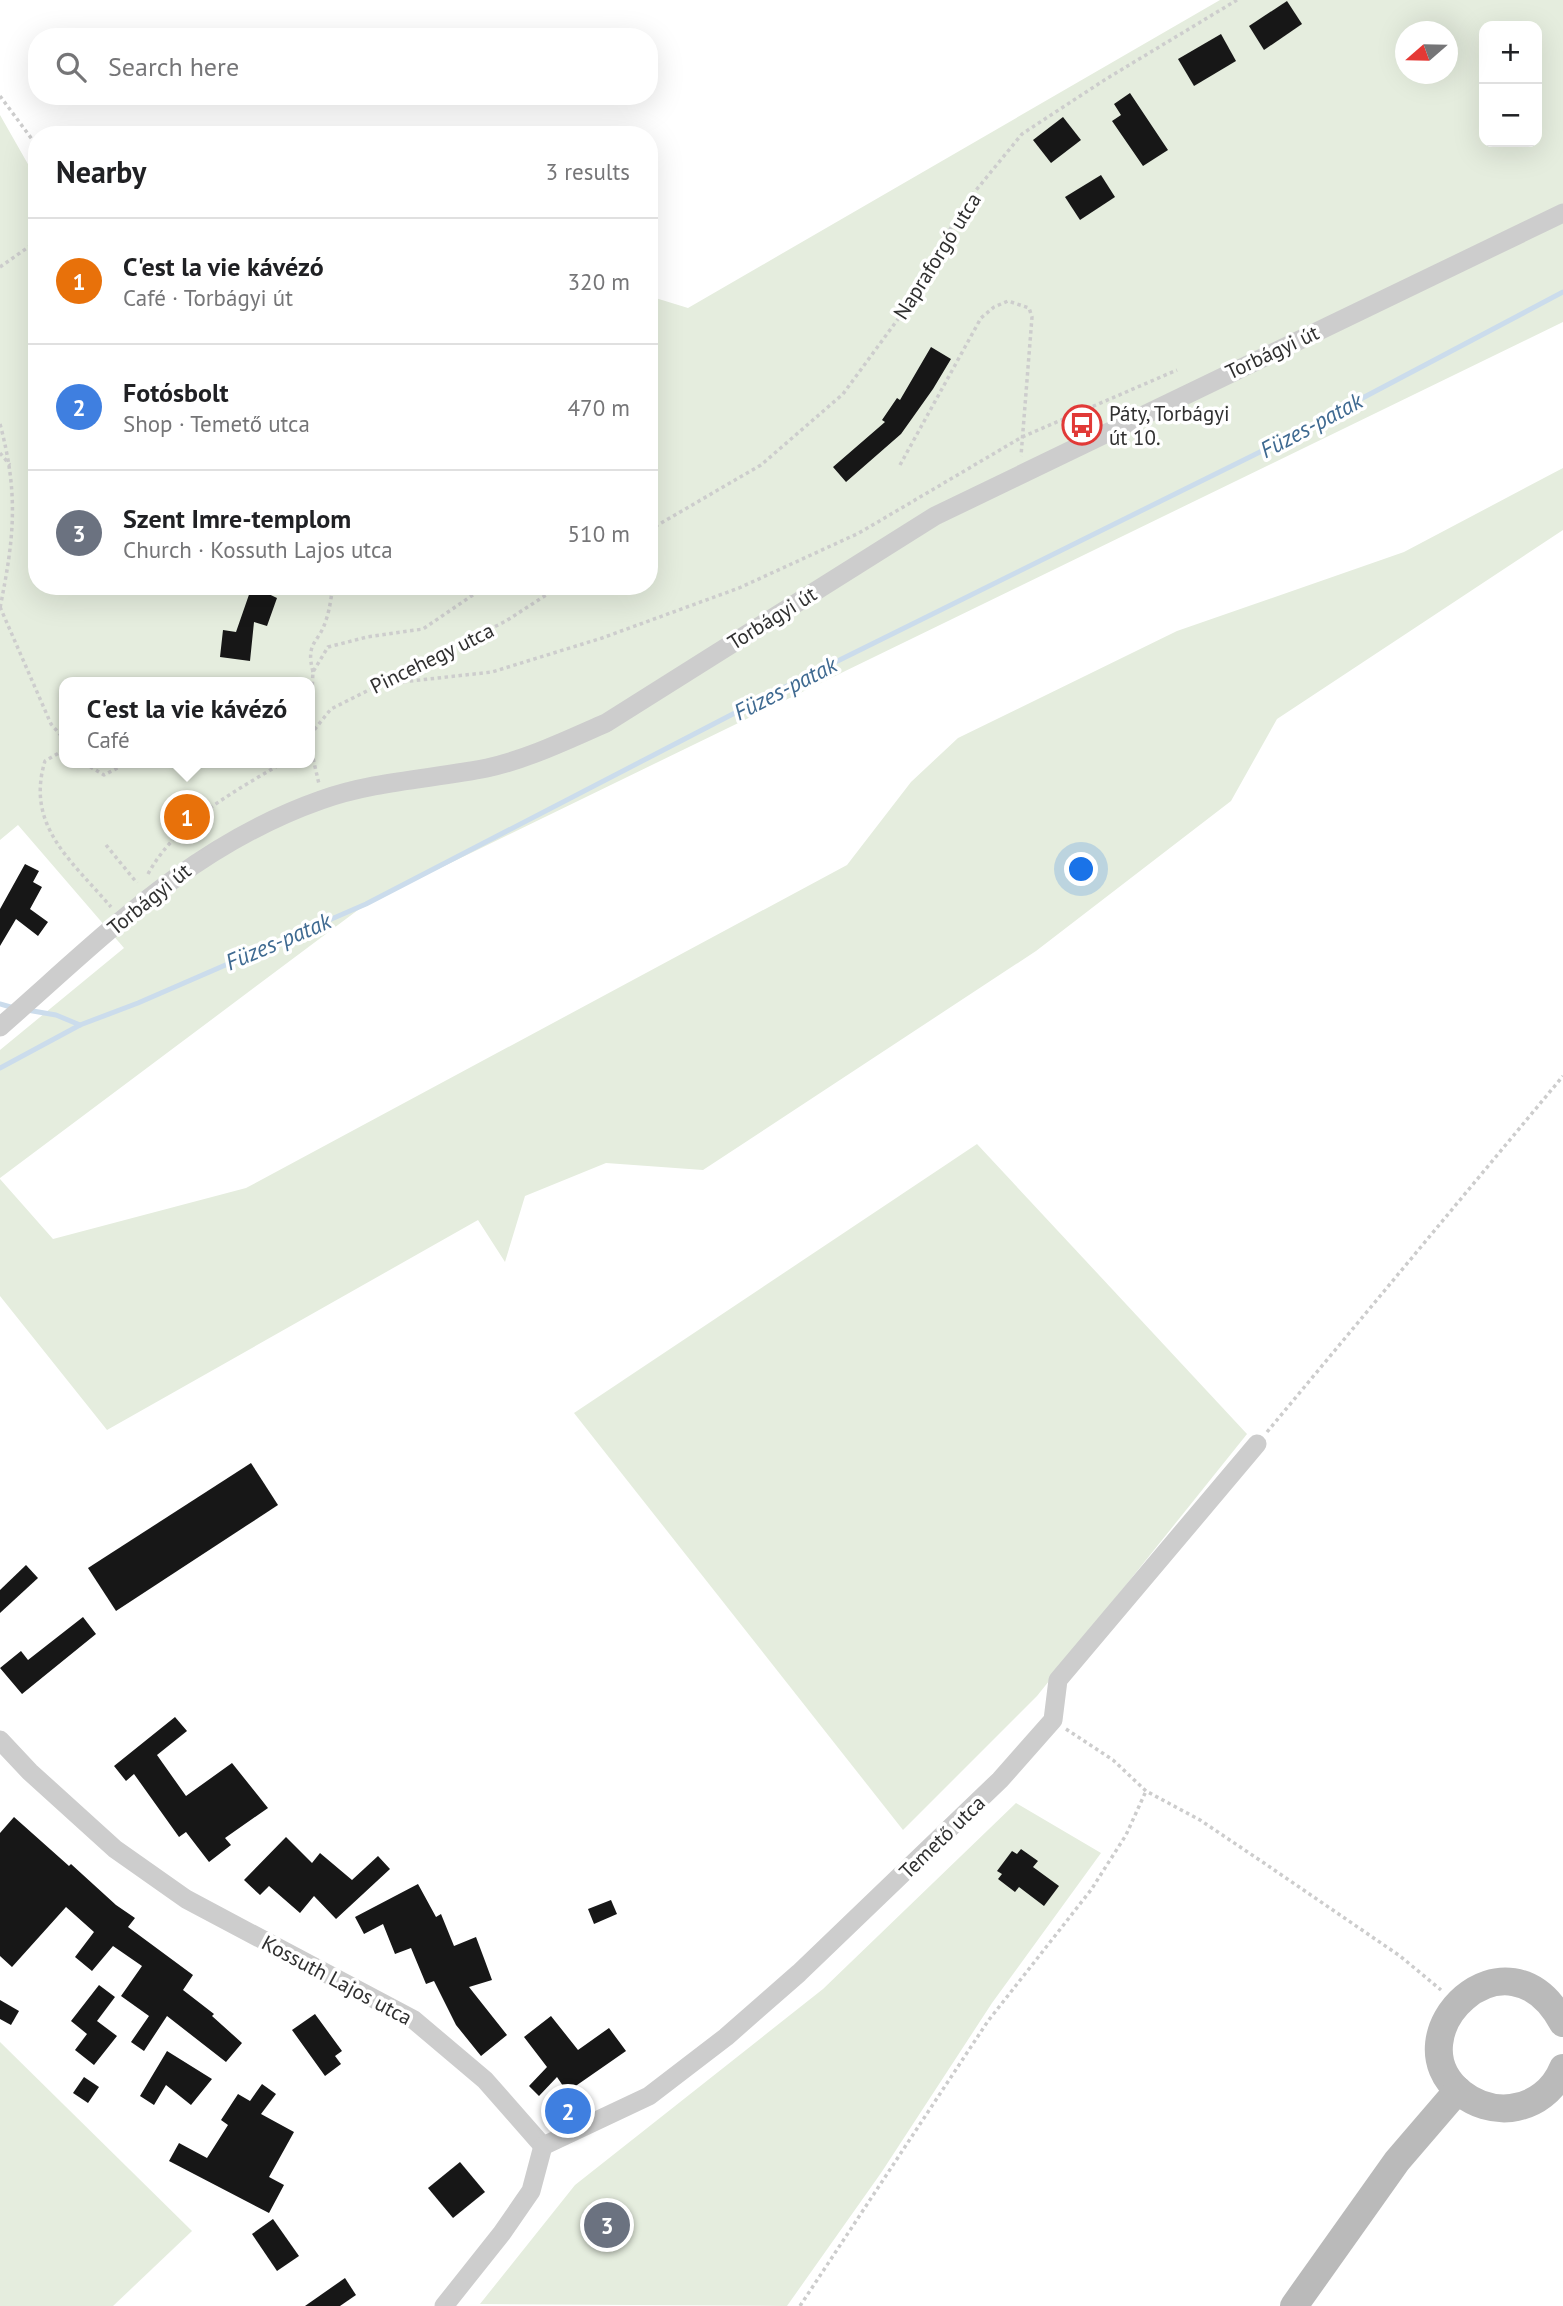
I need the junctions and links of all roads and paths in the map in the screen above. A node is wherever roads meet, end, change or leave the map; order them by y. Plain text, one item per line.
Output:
1 (1237, 0) edge
2 (0, 96) edge
3 (28, 134) edge
4 (1563, 213) edge
5 (28, 247) edge
6 (0, 267) edge
7 (1177, 370) dead end
8 (0, 424) edge
9 (1022, 437) junction
10 (0, 453) edge
11 (900, 465) dead end
12 (12, 467) junction
13 (1023, 471) junction
14 (658, 525) edge
15 (331, 595) edge
16 (473, 595) edge
17 (546, 595) edge
18 (0, 608) edge
19 (313, 672) junction
20 (313, 677) edge
21 (375, 685) junction
22 (315, 729) edge
23 (59, 733) edge
24 (59, 753) edge
25 (92, 768) edge
26 (117, 768) edge
27 (274, 768) edge
28 (314, 768) edge
29 (323, 799) junction
30 (106, 845) dead end
31 (120, 920) junction
32 (0, 1027) edge
33 (1563, 1076) edge
34 (1257, 1444) joint
35 (1053, 1720) junction
36 (0, 1740) edge
37 (1146, 1791) junction
38 (1456, 2003) junction
39 (1560, 2008) edge
40 (1563, 2068) edge
41 (1458, 2090) junction
42 (543, 2146) junction
43 (444, 2306) edge
44 (800, 2306) edge
45 (1294, 2306) edge

1 - 14 path, Napraforgó utca
2 - 3 path
4 - 13 street, Torbágyi út
5 - 6 path
7 - 9 path
8 - 12 path
9 - 11 path
9 - 13 path
9 - 21 path
10 - 12 path
12 - 18 path
13 - 29 street, Torbágyi út
15 - 19 path
16 - 19 path
17 - 21 path, Pincehegy utca
18 - 23 path
19 - 20 path
21 - 22 path, Pincehegy utca
24 - 31 path
25 - 26 path
27 - 30 path
28 - 29 path
29 - 31 street, Torbágyi út
31 - 32 street, Torbágyi út
33 - 34 path
34 - 35 street
35 - 37 path
35 - 42 street, Temető utca
36 - 42 street, Kossuth Lajos utca
37 - 38 path
37 - 44 path
38 - 39 main road
38 - 41 main road
40 - 41 main road
41 - 45 main road
42 - 43 street

